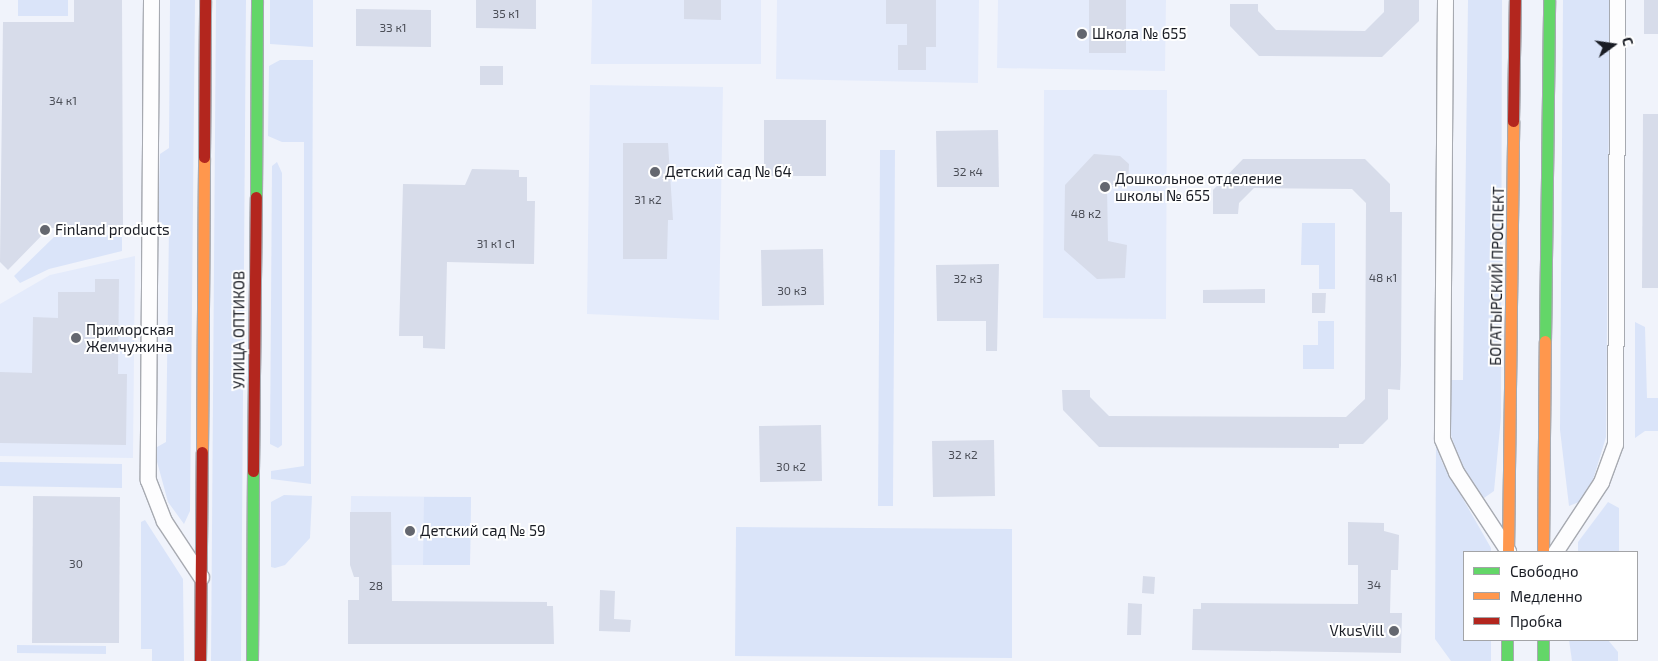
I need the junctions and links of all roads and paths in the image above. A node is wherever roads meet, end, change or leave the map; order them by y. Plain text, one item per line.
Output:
1 (151, 0) edge
2 (205, 0) edge
3 (257, 0) edge
4 (1445, 0) edge
5 (1515, 0) edge
6 (1549, 0) edge
7 (1617, 0) edge
8 (1507, 551) edge
9 (1508, 551) edge
10 (1543, 551) edge
11 (1556, 551) edge
12 (201, 577) junction
13 (1508, 641) edge
14 (1543, 641) edge
15 (200, 661) edge
16 (252, 661) edge
17 (1507, 661) edge
18 (1542, 661) edge

1 - 12 street
2 - 12 street
3 - 16 street, УЛИЦА ОПТИКОВ
4 - 8 street
5 - 9 street, БОГАТЫРСКИЙ ПРОСПЕКТ
6 - 10 street
7 - 11 street
12 - 15 street
13 - 17 street
14 - 18 street

